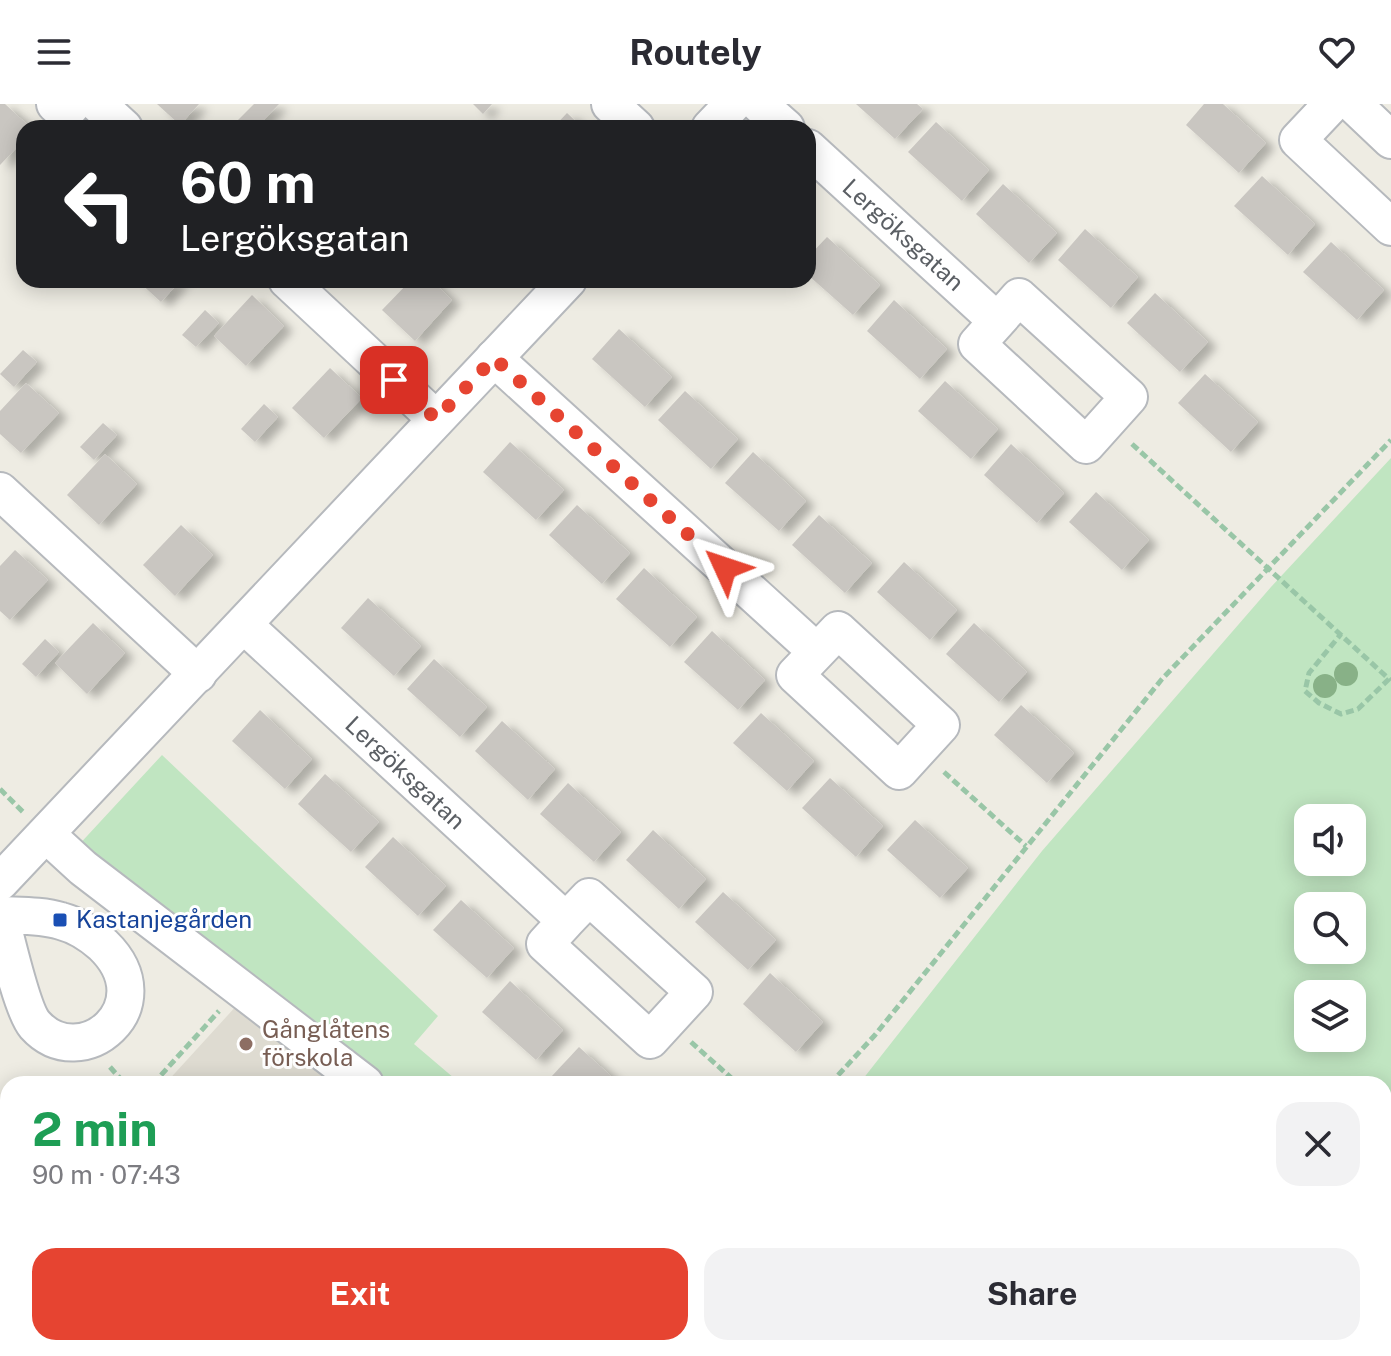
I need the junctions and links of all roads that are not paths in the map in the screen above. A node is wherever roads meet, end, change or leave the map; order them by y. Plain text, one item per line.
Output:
1 (55, 104) edge
2 (73, 104) edge
3 (98, 104) edge
4 (610, 104) edge
5 (733, 104) edge
6 (759, 104) edge
7 (1353, 104) edge
8 (1318, 109) edge
9 (115, 120) edge
10 (627, 120) edge
11 (718, 120) edge
12 (777, 120) edge
13 (1391, 140) edge
14 (816, 155) edge
15 (1391, 227) edge
16 (296, 288) edge
17 (560, 288) edge
18 (997, 321) junction
19 (494, 358) junction
20 (436, 419) junction
21 (0, 491) edge
22 (244, 625) junction
23 (817, 652) junction
24 (198, 674) junction
25 (47, 835) junction
26 (0, 882) edge
27 (566, 921) junction
28 (355, 1076) edge

1 - 2 street
3 - 9 street
4 - 10 street
5 - 11 street
6 - 12 street
7 - 13 street
8 - 15 street
14 - 18 street, Lergöksgatan
16 - 20 street
17 - 19 street
18 - 18 street
19 - 20 street
19 - 23 street
20 - 22 street
21 - 24 street
22 - 24 street
22 - 27 street, Lergöksgatan
23 - 23 street
24 - 25 street
25 - 26 street
25 - 28 street
27 - 27 street

